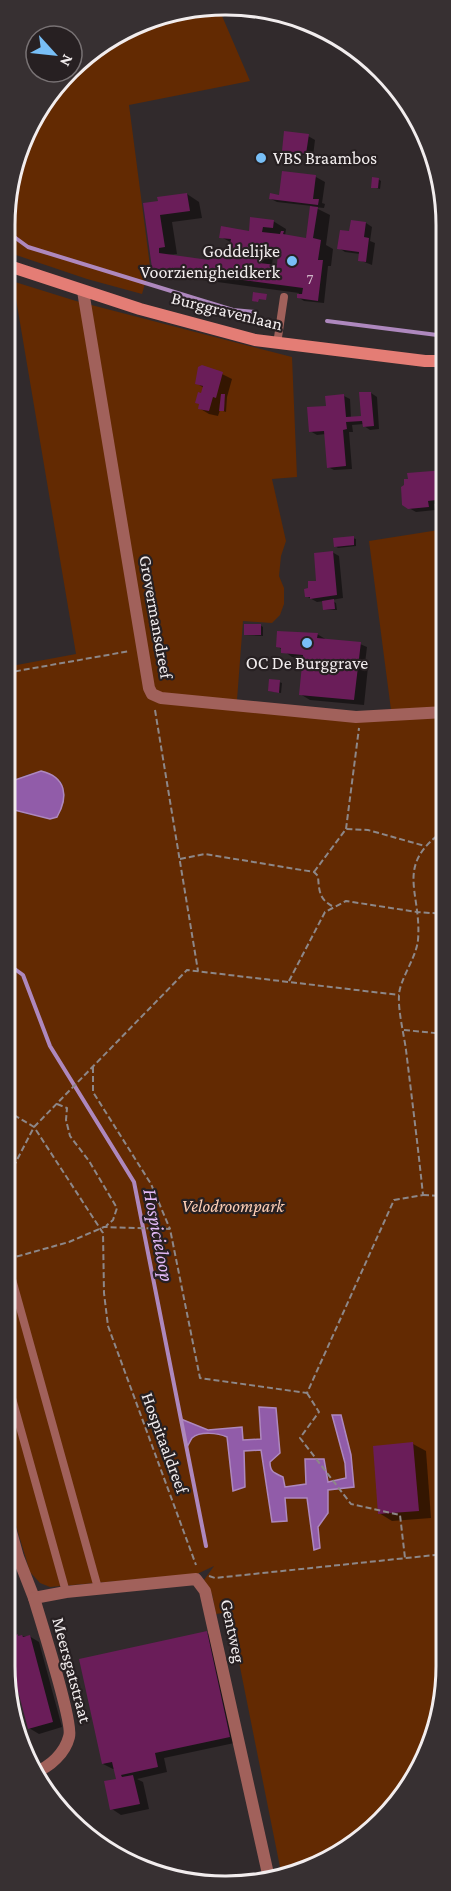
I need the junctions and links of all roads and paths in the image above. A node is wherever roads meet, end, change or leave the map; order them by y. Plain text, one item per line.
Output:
1 (15, 268) edge
2 (83, 291) junction
3 (284, 297) dead end
4 (278, 344) junction
5 (436, 361) edge
6 (143, 648) junction
7 (15, 671) edge
8 (153, 694) junction
9 (436, 713) edge
10 (361, 717) junction
11 (346, 829) junction
12 (436, 837) edge
13 (425, 846) junction
14 (180, 859) junction
15 (314, 872) junction
16 (332, 906) junction
17 (417, 912) junction
18 (436, 913) edge
19 (198, 971) junction
20 (289, 982) junction
21 (399, 995) junction
22 (404, 1030) junction
23 (436, 1033) edge
24 (93, 1067) junction
25 (57, 1104) junction
26 (15, 1116) edge
27 (34, 1127) junction
28 (15, 1164) edge
29 (423, 1195) junction
30 (436, 1196) edge
31 (103, 1227) junction
32 (170, 1229) junction
33 (15, 1257) edge
34 (15, 1290) edge
35 (307, 1393) junction
36 (15, 1409) edge
37 (15, 1546) edge
38 (436, 1555) edge
39 (405, 1558) junction
40 (199, 1571) dead end
41 (207, 1576) dead end
42 (98, 1588) junction
43 (66, 1592) junction
44 (34, 1598) junction
45 (42, 1770) edge
46 (268, 1872) edge

1 - 2 main road, Burggravenlaan
2 - 4 main road, Burggravenlaan
2 - 6 street, Grovermansdreef
3 - 4 lane
4 - 5 main road, Burggravenlaan
6 - 7 path
6 - 8 street, Grovermansdreef
8 - 10 street, Grovermansdreef
8 - 14 path
9 - 10 street, Grovermansdreef
10 - 11 path
11 - 13 path
11 - 15 path
12 - 13 path
13 - 17 path
14 - 15 path
14 - 19 path
15 - 16 path
16 - 17 path
16 - 20 path
17 - 18 path
17 - 21 path
19 - 20 path
19 - 24 path
20 - 21 path
21 - 22 path
22 - 23 path
22 - 29 path
24 - 25 path
24 - 32 path
25 - 27 path
25 - 31 path
26 - 27 path, Hospitaaldreef
27 - 28 path
27 - 31 path, Hospitaaldreef
29 - 30 path
29 - 35 path
31 - 32 path
31 - 33 path
31 - 40 path, Hospitaaldreef
32 - 35 path
34 - 42 lane
35 - 39 path
36 - 43 lane
37 - 44 street
38 - 39 path
39 - 41 path
42 - 43 street, Gentweg
42 - 46 street, Gentweg
43 - 44 street, Gentweg
44 - 45 street, Meersgatstraat

